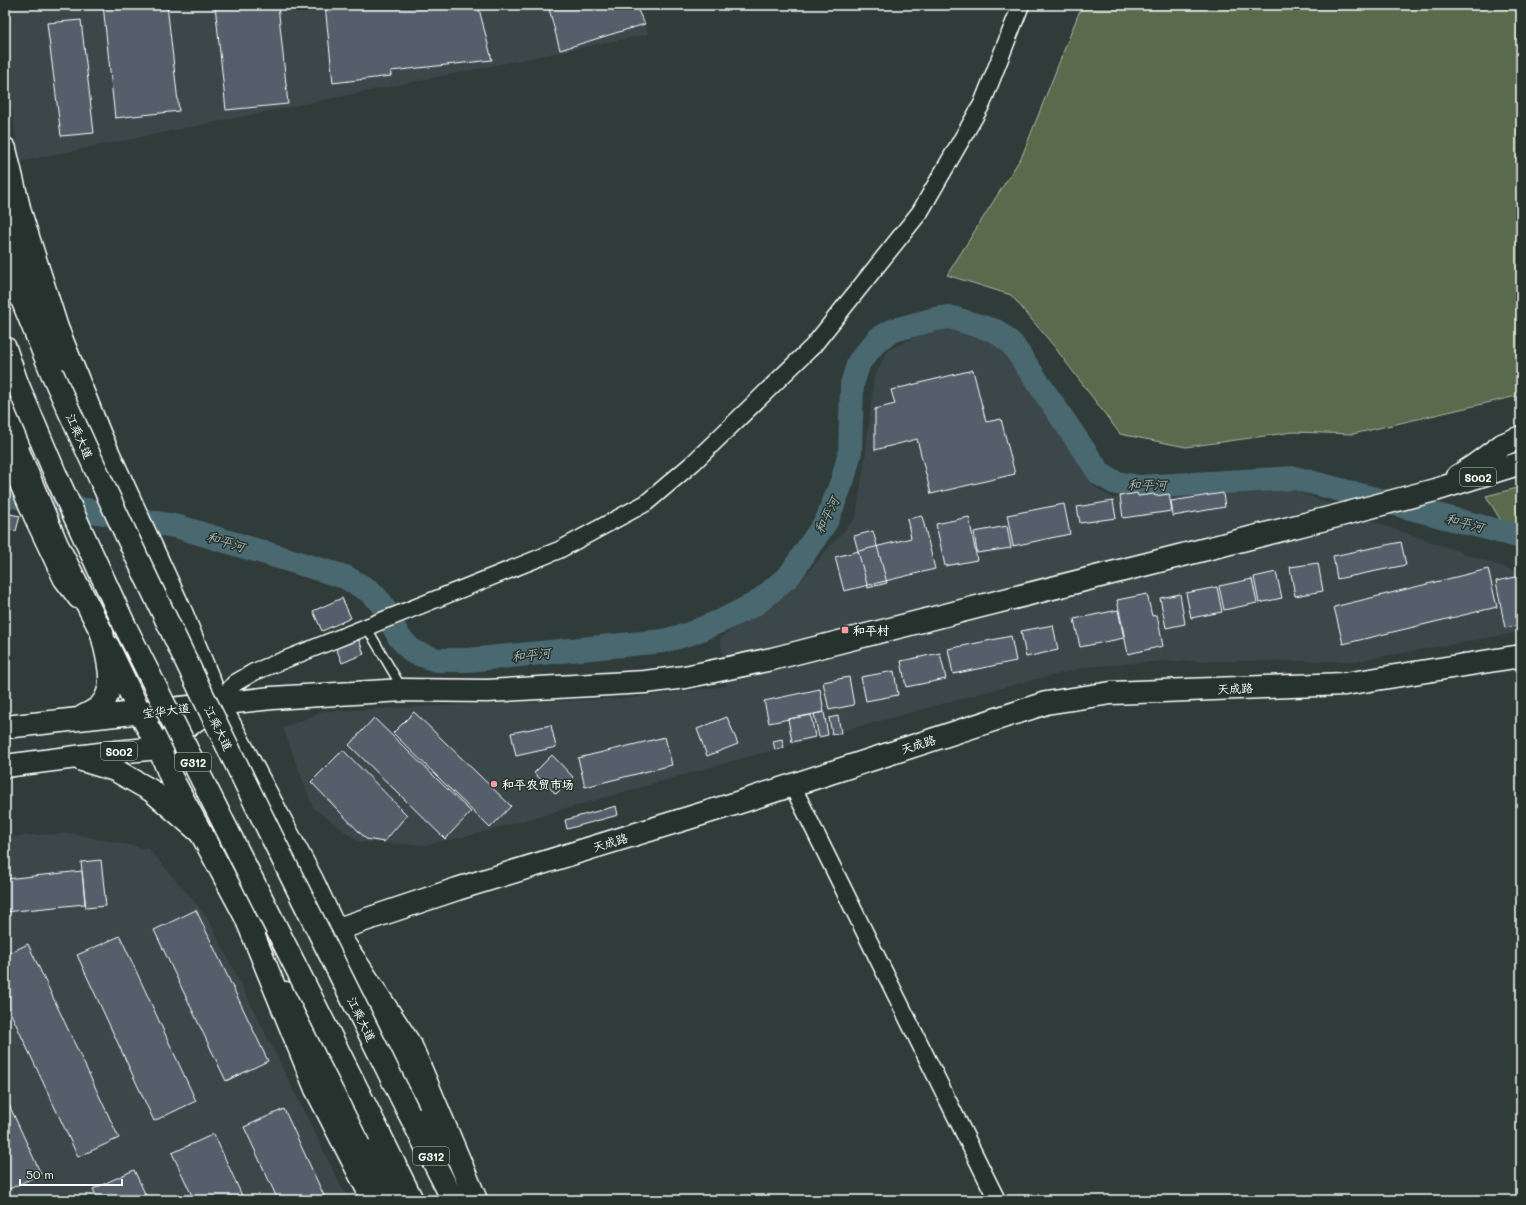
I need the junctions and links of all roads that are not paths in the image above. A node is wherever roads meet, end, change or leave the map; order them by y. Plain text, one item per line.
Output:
1 (1021, 5) edge
2 (5, 149) edge
3 (5, 212) edge
4 (5, 248) edge
5 (5, 348) edge
6 (5, 393) edge
7 (5, 420) edge
8 (1521, 437) edge
9 (6, 456) edge
10 (1521, 463) edge
11 (1435, 490) junction
12 (144, 541) junction
13 (373, 625) junction
14 (102, 633) junction
15 (1521, 656) edge
16 (403, 690) junction
17 (218, 703) junction
18 (140, 713) junction
19 (77, 720) junction
20 (5, 727) edge
21 (158, 748) junction
22 (76, 758) junction
23 (5, 766) edge
24 (792, 785) junction
25 (202, 834) junction
26 (245, 915) junction
27 (335, 930) junction
28 (373, 1200) edge
29 (392, 1200) edge
30 (412, 1200) edge
31 (453, 1200) edge
32 (471, 1200) edge
33 (476, 1200) edge
34 (997, 1200) edge

1 - 13 street
2 - 12 main road
3 - 12 main road
4 - 31 main road, 江乘大道 / G312, bridge
5 - 30 main road, G312, bridge
6 - 14 main road
7 - 14 main road
8 - 11 main road
9 - 14 street
10 - 11 main road, S002
11 - 16 main road
12 - 17 main road
13 - 16 lane
13 - 17 street
14 - 18 main road
14 - 19 main road
15 - 24 main road, 天成路
16 - 17 main road
17 - 18 main road, 宝华大道
17 - 21 main road, 宝华大道
17 - 27 main road
18 - 19 main road, 宝华大道
18 - 21 main road
19 - 20 main road, 宝华大道
21 - 22 main road, S002
21 - 25 main road
22 - 23 main road, S002
22 - 25 main road
24 - 27 main road, 天成路
24 - 34 street
25 - 26 main road
26 - 28 main road
26 - 29 main road
27 - 32 main road
27 - 33 main road

